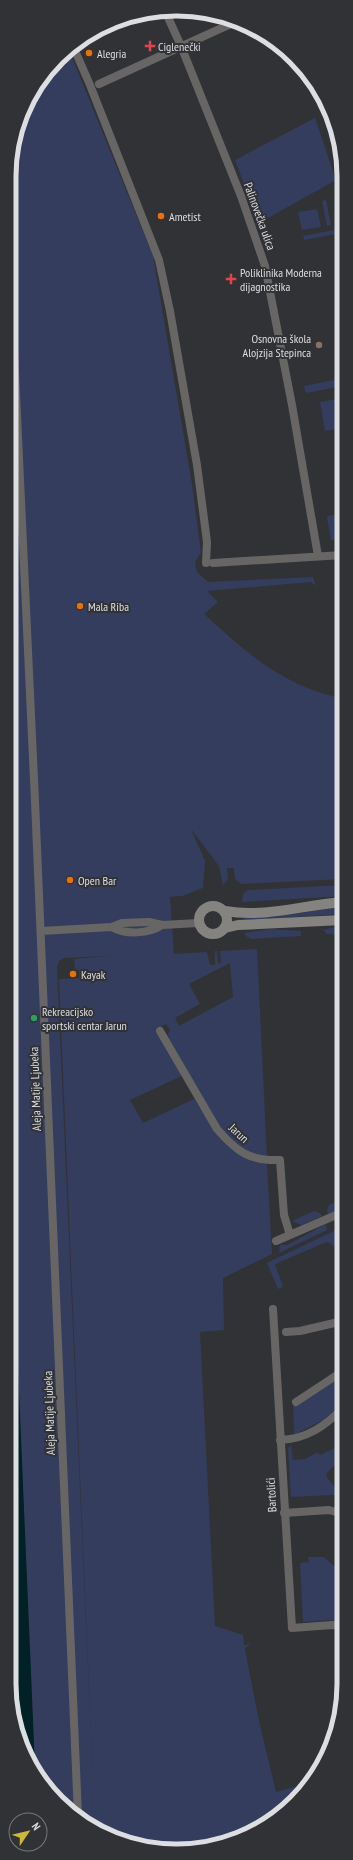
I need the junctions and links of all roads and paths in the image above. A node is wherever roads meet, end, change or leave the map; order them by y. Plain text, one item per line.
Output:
1 (167, 16) edge
2 (228, 25) edge
3 (181, 46) junction
4 (76, 52) edge
5 (99, 84) dead end
6 (16, 394) edge
7 (337, 555) edge
8 (318, 556) junction
9 (337, 903) edge
10 (225, 911) junction
11 (337, 920) edge
12 (199, 923) junction
13 (225, 928) junction
14 (41, 931) junction
15 (160, 1031) dead end
16 (337, 1215) edge
17 (290, 1235) junction
18 (276, 1241) dead end
19 (273, 1309) dead end
20 (337, 1322) edge
21 (286, 1332) dead end
22 (337, 1375) edge
23 (296, 1402) dead end
24 (337, 1414) edge
25 (280, 1440) junction
26 (337, 1512) edge
27 (284, 1513) junction
28 (337, 1625) edge
29 (78, 1810) edge

1 - 3 street, Palinovečka ulica
2 - 3 street
3 - 5 street
3 - 8 street, Palinovečka ulica
4 - 8 street
6 - 14 street, Aleja Matije Ljubeka
7 - 8 street
9 - 10 street
10 - 12 street
10 - 13 street
11 - 13 street
12 - 13 street
12 - 14 street
14 - 29 street, Aleja Matije Ljubeka
15 - 17 street, Jarun
16 - 17 street
17 - 18 street
19 - 25 street, Bartolići
20 - 21 street
22 - 23 street
24 - 25 street
25 - 27 street, Bartolići
26 - 27 street
27 - 28 street, Bartolići

